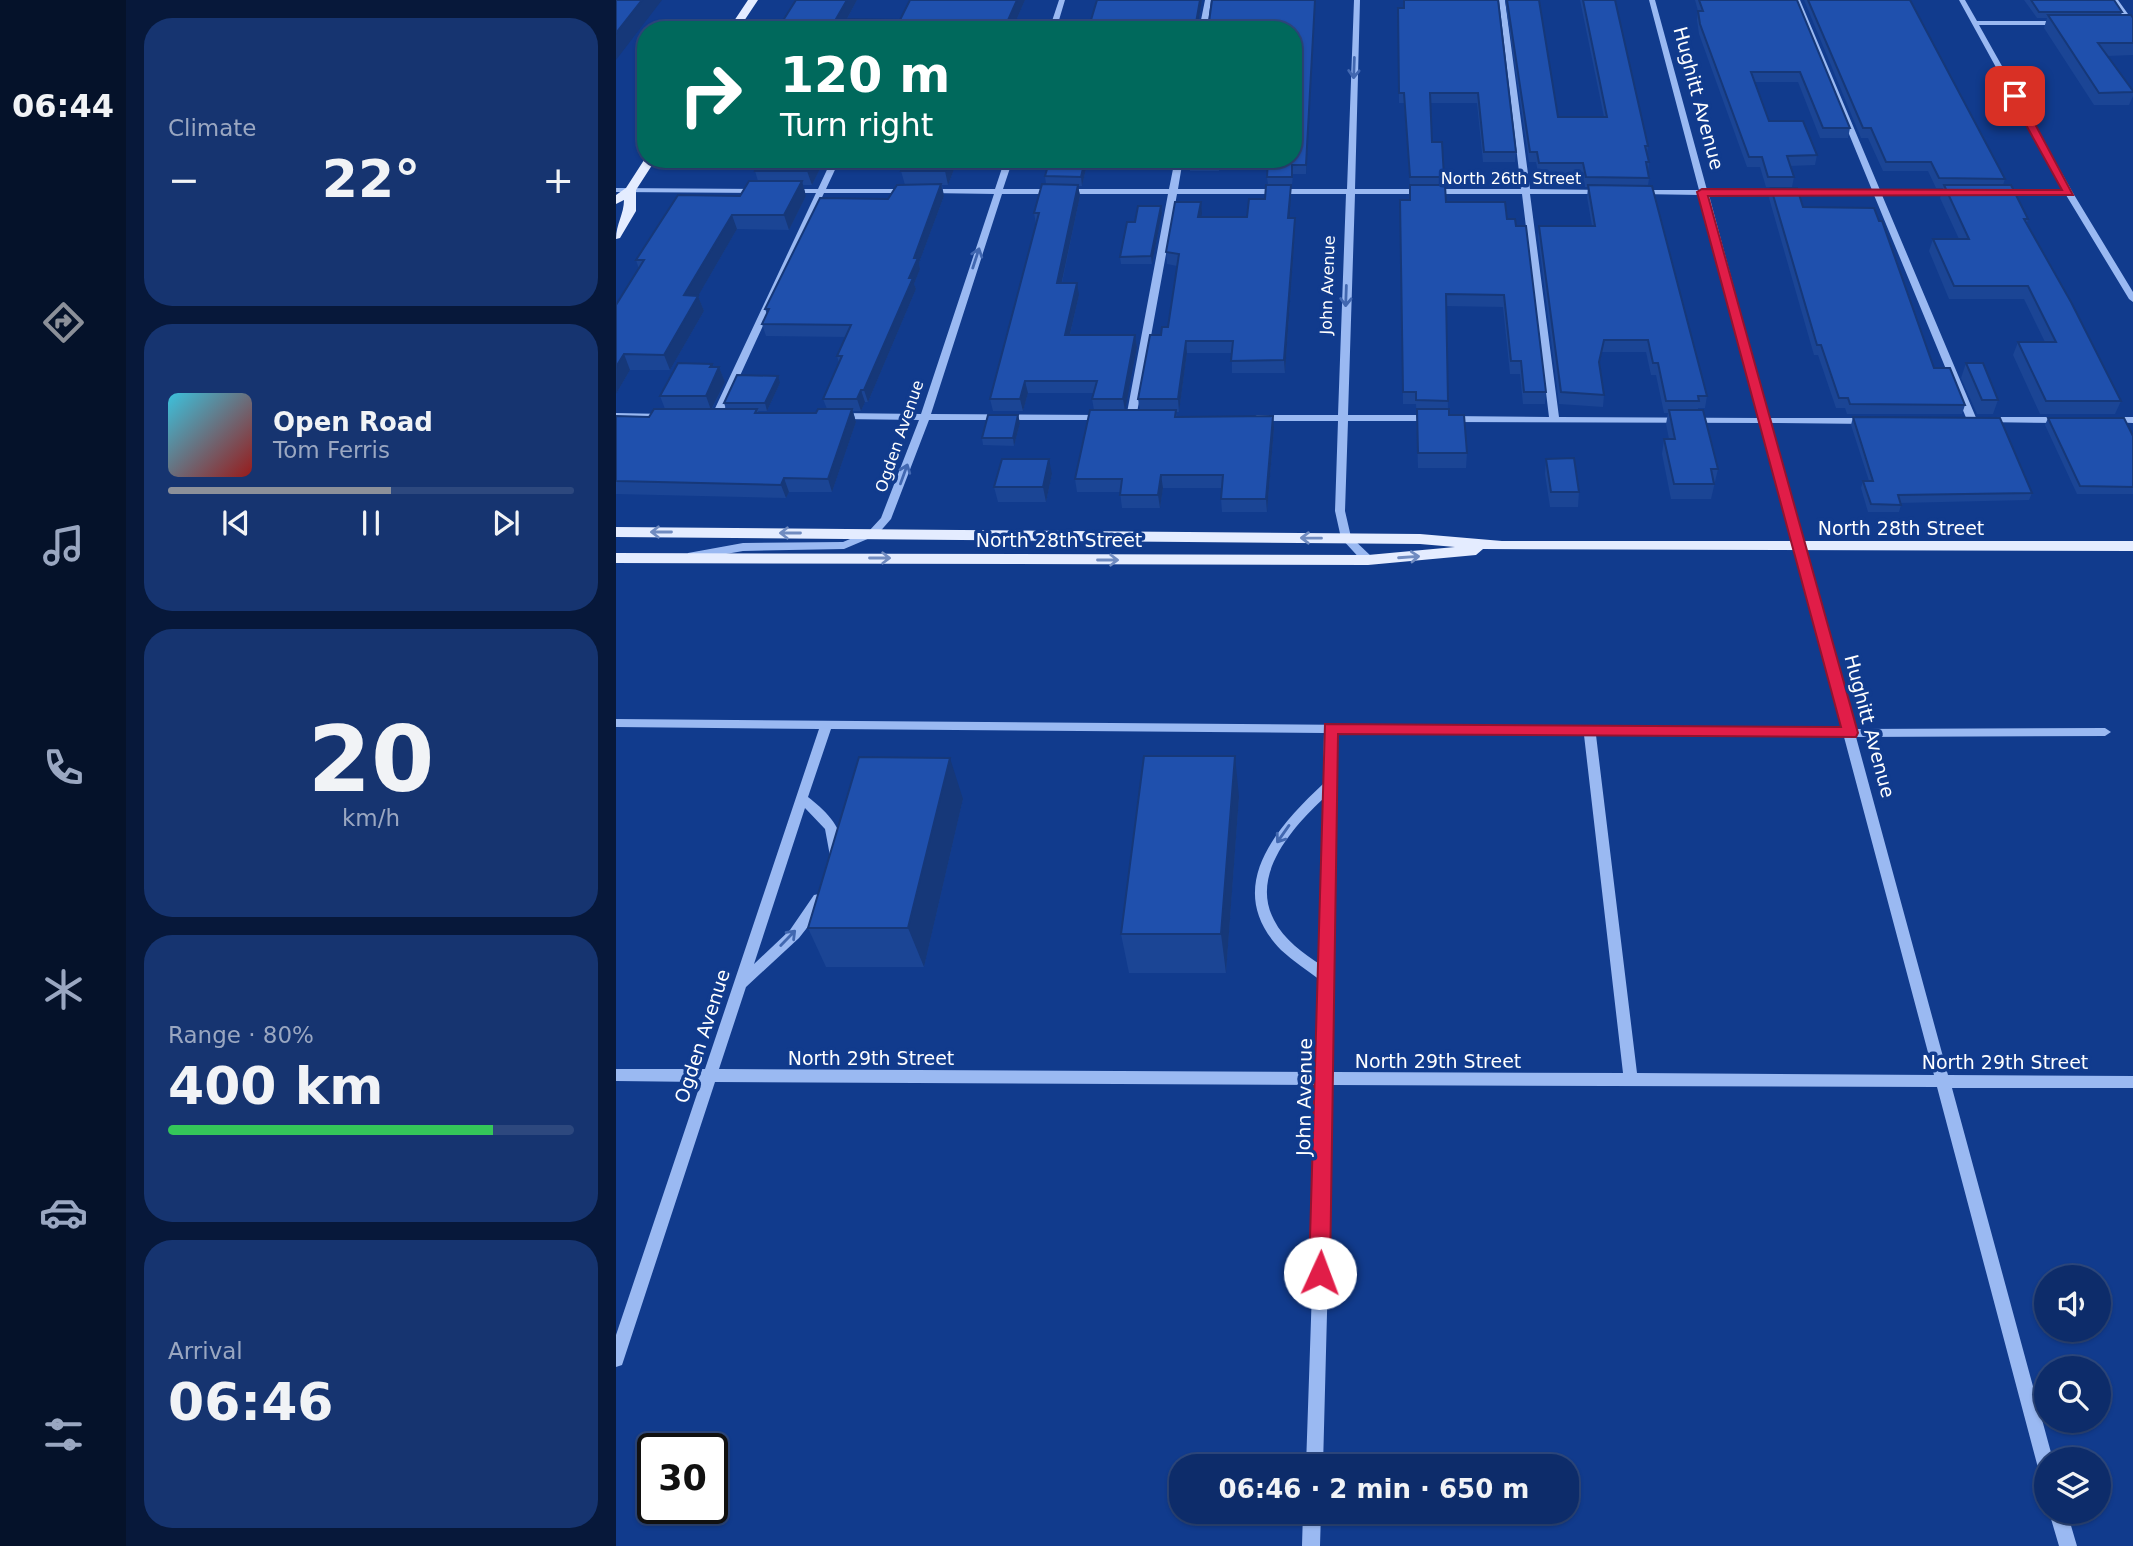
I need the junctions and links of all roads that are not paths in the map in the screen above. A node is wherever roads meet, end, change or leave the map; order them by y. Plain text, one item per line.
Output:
1 (752, 0) edge
2 (1062, 0) edge
3 (1208, 0) edge
4 (1357, 0) edge
5 (1502, 0) edge
6 (1652, 0) edge
7 (1797, 0) edge
8 (1962, 0) edge
9 (2114, 0) edge
10 (739, 21) edge
11 (1055, 21) edge
12 (1204, 21) edge
13 (1975, 23) junction
14 (2067, 23) edge
15 (2117, 23) edge
16 (2132, 24) edge
17 (644, 168) edge
18 (832, 168) edge
19 (1006, 168) edge
20 (1178, 168) edge
21 (616, 190) edge
22 (630, 190) junction
23 (768, 191) edge
24 (782, 191) edge
25 (821, 191) junction
26 (998, 191) junction
27 (1174, 191) junction
28 (1350, 192) junction
29 (1527, 192) junction
30 (1620, 192) edge
31 (1633, 192) edge
32 (1702, 192) junction
33 (1878, 193) junction
34 (1961, 193) edge
35 (1989, 193) edge
36 (2069, 193) junction
37 (616, 200) edge
38 (616, 235) edge
39 (2133, 299) edge
40 (616, 416) edge
41 (824, 416) edge
42 (925, 416) junction
43 (678, 417) edge
44 (704, 417) edge
45 (716, 417) junction
46 (729, 417) edge
47 (1131, 418) junction
48 (1145, 418) edge
49 (1250, 418) edge
50 (1342, 418) junction
51 (1554, 419) junction
52 (1958, 420) edge
53 (1972, 420) junction
54 (2079, 420) edge
55 (2093, 420) edge
56 (2133, 420) edge
57 (1766, 421) junction
58 (1876, 421) edge
59 (616, 532) edge
60 (873, 533) junction
61 (1346, 538) junction
62 (1502, 546) junction
63 (1800, 547) junction
64 (2133, 547) edge
65 (616, 558) edge
66 (681, 558) junction
67 (1368, 560) junction
68 (616, 723) edge
69 (826, 725) junction
70 (1330, 729) junction
71 (1589, 731) junction
72 (2105, 732) dead end
73 (1850, 733) junction
74 (1330, 785) junction
75 (801, 798) junction
76 (830, 871) edge
77 (824, 889) edge
78 (1327, 977) junction
79 (739, 986) junction
80 (616, 1075) edge
81 (709, 1076) junction
82 (1326, 1080) junction
83 (1631, 1081) junction
84 (1943, 1081) junction
85 (2133, 1082) edge
86 (616, 1359) edge
87 (2041, 1447) edge
88 (1314, 1454) edge
89 (1312, 1524) edge
90 (2062, 1524) edge
91 (1311, 1546) edge
92 (2068, 1546) edge

1 - 10 main road
2 - 11 street
3 - 12 street
4 -> 28 street, John Avenue
5 - 29 street
6 - 32 street, Hughitt Avenue
7 - 33 street
8 - 13 street
9 - 16 street
13 - 14 street
13 - 36 street
15 - 16 street
17 - 22 main road
18 - 25 street
19 - 26 street, Ogden Avenue
20 - 27 street
21 - 22 street
22 - 23 street
22 - 37 main road
22 - 38 main road
24 - 25 street, North 26th Street
25 - 26 street, North 26th Street
25 - 45 street
26 - 27 street, North 26th Street
42 -> 26 street, Ogden Avenue
27 - 28 street, North 26th Street
27 - 47 street
28 - 29 street, North 26th Street
28 -> 50 street, John Avenue
29 - 30 street, North 26th Street
29 - 51 street
31 - 32 street
32 - 33 street
32 - 57 street, Hughitt Avenue
33 - 34 street
33 - 53 street
35 - 36 street
36 - 39 street
40 - 43 street
41 - 42 street
42 - 47 street
60 -> 42 street, Ogden Avenue
44 - 45 street
45 - 46 street
47 - 48 street
49 - 50 street
50 - 51 street
50 - 61 street, John Avenue
51 - 57 street
52 - 53 street
53 - 54 street
55 - 56 street
57 - 58 street
57 - 63 street, Hughitt Avenue
60 -> 59 main road, North 28th Street
61 -> 60 main road, North 28th Street
60 - 66 street
61 - 62 main road, North 28th Street
61 - 67 street
62 - 63 main road, North 28th Street
67 -> 62 main road, North 28th Street
63 - 64 main road, North 28th Street
63 - 73 street, Hughitt Avenue
65 - 66 main road, North 28th Street
66 -> 67 main road, North 28th Street
68 - 69 street
69 - 70 street
69 - 75 street, Ogden Avenue
70 - 71 street
70 - 74 street, John Avenue
71 - 73 street
71 - 83 street
72 - 73 street
73 - 84 street, Hughitt Avenue
74 - 78 street, John Avenue
74 -> 78 street
75 - 76 street
75 - 79 street, Ogden Avenue
79 -> 77 street
78 - 82 street, John Avenue
79 - 81 street, Ogden Avenue
80 - 81 street, North 29th Street
81 - 82 street, North 29th Street
81 - 86 street, Ogden Avenue
82 - 83 street, North 29th Street
82 - 88 street, John Avenue
83 - 84 street, North 29th Street
84 - 85 street, North 29th Street
84 - 87 street, Hughitt Avenue
89 - 91 street
90 - 92 street

